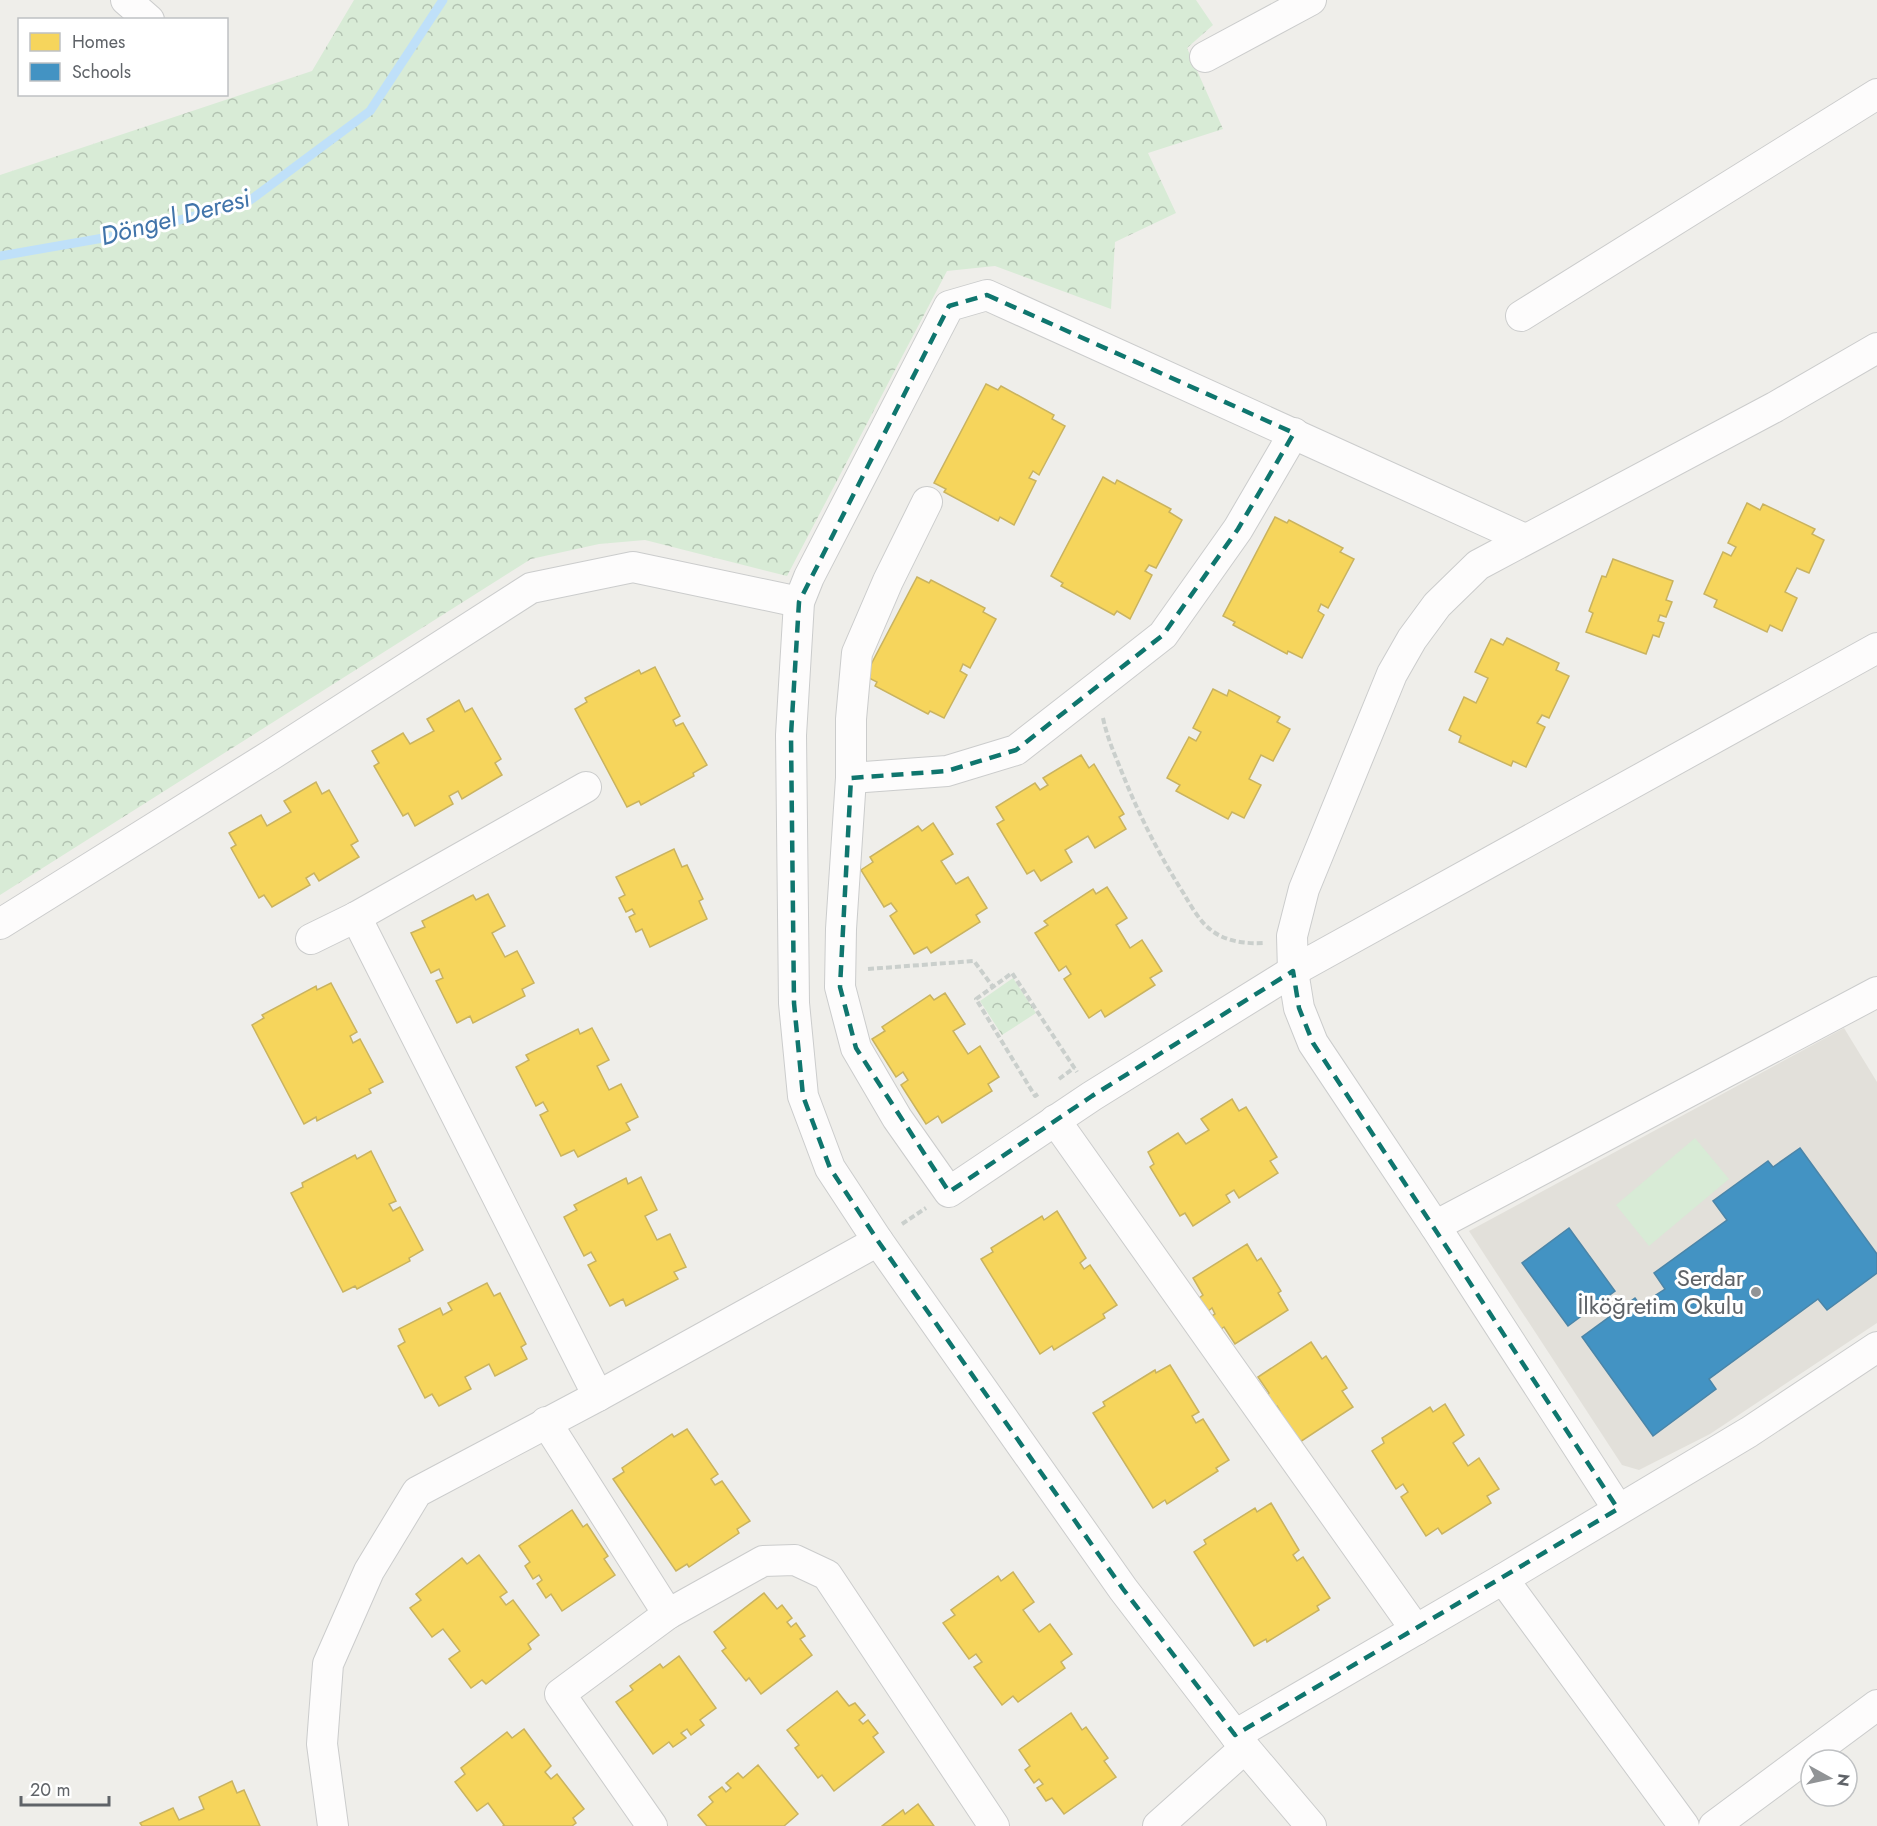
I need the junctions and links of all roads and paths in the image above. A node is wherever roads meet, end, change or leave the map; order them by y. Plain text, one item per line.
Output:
1 (126, 0) edge
2 (1311, 0) edge
3 (146, 18) edge
4 (1205, 57) dead end
5 (1877, 94) edge
6 (1521, 316) dead end
7 (1877, 348) edge
8 (1294, 433) junction
9 (927, 502) dead end
10 (1526, 539) junction
11 (799, 602) junction
12 (1877, 648) edge
13 (1098, 686) junction
14 (851, 778) junction
15 (586, 787) dead end
16 (356, 917) junction
17 (0, 924) edge
18 (311, 939) dead end
19 (1292, 942) junction
20 (841, 970) junction
21 (1293, 971) junction
22 (993, 987) junction
23 (1877, 992) edge
24 (1074, 1068) junction
25 (1055, 1082) dead end
26 (1045, 1089) dead end
27 (1092, 1096) junction
28 (1055, 1120) junction
29 (949, 1192) junction
30 (1435, 1226) junction
31 (878, 1241) junction
32 (1877, 1347) edge
33 (598, 1396) junction
34 (546, 1422) junction
35 (1618, 1509) junction
36 (1503, 1579) junction
37 (668, 1614) junction
38 (1416, 1630) junction
39 (1877, 1705) edge
40 (1240, 1742) junction
41 (333, 1826) edge
42 (652, 1826) edge
43 (994, 1826) edge
44 (1158, 1826) edge
45 (1311, 1826) edge
46 (1684, 1826) edge
47 (1714, 1826) edge

1 - 3 street
2 - 4 street
5 - 6 street
7 - 10 street
8 - 10 street
8 - 11 street
8 - 13 street
9 - 14 street
10 - 19 street
11 - 17 street
11 - 31 street
12 - 21 street
13 - 14 street
13 - 19 path
14 - 20 street
15 - 16 street
16 - 18 street
16 - 33 street
19 - 21 street
20 - 22 path
20 - 29 street
21 - 27 street
21 - 30 street
22 - 24 path
22 - 26 path
23 - 30 street
24 - 25 path
24 - 27 path
27 - 28 street
28 - 29 street
28 - 38 street
29 - 31 path
30 - 35 street
31 - 33 street
31 - 40 street
32 - 35 street
33 - 34 street
34 - 37 street
34 - 41 street
35 - 36 street
36 - 38 street
36 - 46 street
37 - 42 street
37 - 43 street
38 - 40 street
39 - 47 street
40 - 44 street
40 - 45 street

